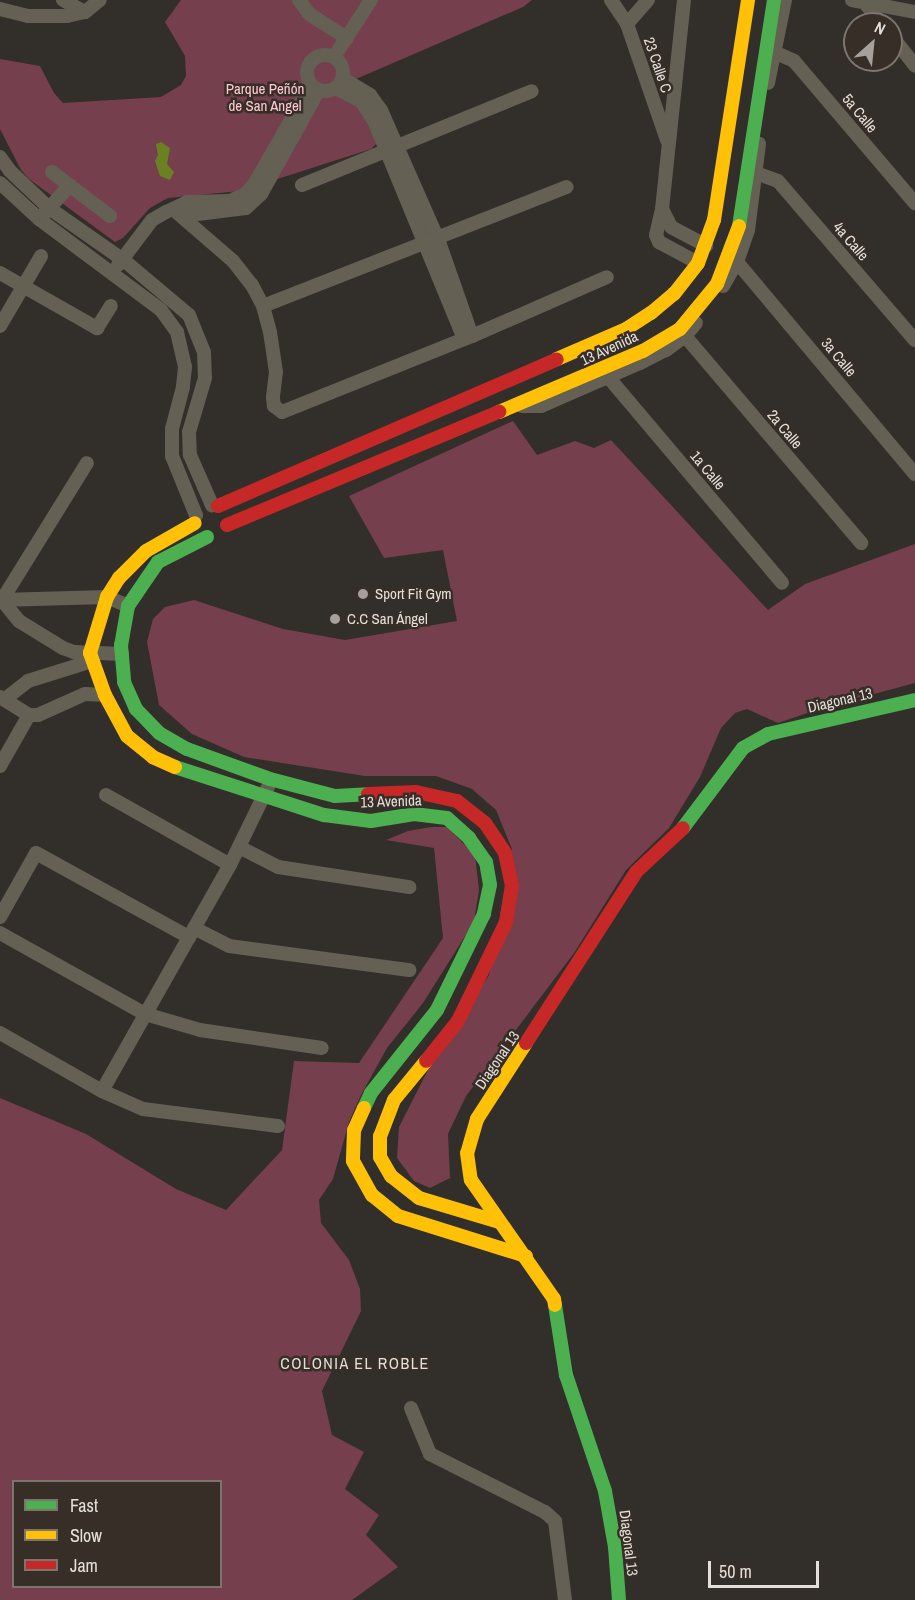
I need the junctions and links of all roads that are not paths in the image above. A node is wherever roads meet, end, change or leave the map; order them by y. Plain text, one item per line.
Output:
1 (63, 0) edge
2 (100, 0) edge
3 (299, 0) edge
4 (371, 0) edge
5 (611, 0) edge
6 (648, 0) edge
7 (684, 0) edge
8 (748, 0) edge
9 (774, 0) edge
10 (786, 0) edge
11 (859, 1) edge
12 (0, 9) edge
13 (85, 12) junction
14 (870, 12) edge
15 (915, 12) edge
16 (627, 24) junction
17 (347, 38) junction
18 (741, 46) junction
19 (903, 50) edge
20 (769, 52) junction
21 (334, 57) junction
22 (915, 66) edge
23 (339, 83) junction
24 (315, 88) junction
25 (532, 91) dead end
26 (668, 144) junction
27 (392, 150) junction
28 (0, 157) edge
29 (52, 172) dead end
30 (756, 173) junction
31 (0, 183) edge
32 (302, 185) dead end
33 (70, 186) junction
34 (567, 187) dead end
35 (915, 203) edge
36 (49, 208) junction
37 (662, 209) junction
38 (174, 210) junction
39 (110, 216) dead end
40 (39, 219) junction
41 (432, 241) junction
42 (706, 246) junction
43 (41, 256) dead end
44 (123, 259) junction
45 (737, 262) junction
46 (698, 263) junction
47 (0, 273) edge
48 (111, 273) junction
49 (607, 277) dead end
50 (24, 287) junction
51 (111, 306) dead end
52 (263, 306) junction
53 (0, 326) edge
54 (685, 336) junction
55 (468, 337) junction
56 (915, 340) edge
57 (609, 378) junction
58 (515, 407) junction
59 (87, 463) dead end
60 (915, 474) edge
61 (215, 505) junction
62 (196, 519) junction
63 (227, 525) junction
64 (207, 537) junction
65 (861, 543) dead end
66 (782, 583) dead end
67 (107, 597) junction
68 (1, 600) edge
69 (128, 606) junction
70 (122, 654) junction
71 (91, 657) junction
72 (105, 694) junction
73 (2, 698) edge
74 (915, 700) edge
75 (29, 715) junction
76 (0, 766) edge
77 (231, 766) junction
78 (270, 779) junction
79 (226, 785) junction
80 (106, 795) dead end
81 (265, 797) junction
82 (239, 846) junction
83 (230, 865) junction
84 (409, 887) dead end
85 (0, 917) edge
86 (0, 933) edge
87 (191, 933) junction
88 (409, 970) dead end
89 (145, 1014) junction
90 (0, 1033) edge
91 (322, 1048) dead end
92 (102, 1091) junction
93 (278, 1126) dead end
94 (499, 1222) junction
95 (526, 1256) junction
96 (411, 1408) dead end
97 (565, 1600) edge
98 (619, 1600) edge

1 - 13 street
2 - 13 street
3 - 17 street
4 - 17 street
5 - 16 street, 23 Calle C
6 - 16 street
7 - 26 street
8 - 18 street, 13 Avenida
9 - 20 street, 13 Avenida
10 - 20 street
11 - 14 street
11 - 15 street
12 - 13 street
16 - 26 street, 23 Calle C
17 - 21 street
18 - 20 street
18 - 42 street, 13 Avenida
19 - 22 street
20 - 30 street
20 - 35 street, 5a Calle
20 - 58 street, 13 Avenida
21 - 23 street
21 - 24 street
23 - 24 street
23 - 27 street
24 - 38 street
25 - 27 street
26 - 37 street
27 - 32 street
27 - 41 street
28 - 36 street
29 - 33 street
30 - 45 street
30 - 56 street, 4a Calle
31 - 40 street
33 - 36 street
33 - 39 street
34 - 41 street
36 - 40 street
36 - 44 street
37 - 42 street
37 - 46 street
38 - 44 street
38 - 52 street
40 - 48 street
41 - 52 street
41 - 55 street
42 - 46 street, 13 Avenida
43 - 50 street
44 - 48 street
44 - 61 street
45 - 54 street
45 - 60 street, 3a Calle
46 - 61 street, 13 Avenida
47 - 50 street
48 - 62 street
49 - 55 street
50 - 51 street
50 - 53 street
52 - 55 street
54 - 57 street
54 - 65 street, 2a Calle
57 - 58 street
57 - 66 street, 1a Calle
58 - 63 street, 13 Avenida
59 - 68 street
61 - 62 street
61 - 63 street
62 - 64 street
62 - 67 street
63 - 64 street
64 - 69 street, 13 Avenida
67 - 68 street
67 - 69 street
67 - 71 street
68 - 71 street
69 - 70 street, 13 Avenida
70 - 71 street
70 - 77 street, 13 Avenida
71 - 72 street, 13 Avenida
71 - 73 street
72 - 75 street
72 - 79 street, 13 Avenida
73 - 75 street
74 - 94 street, Diagonal 13
75 - 76 street
77 - 78 street, 13 Avenida
77 - 79 street
78 - 81 street
78 - 94 street, 13 Avenida
79 - 81 street, 13 Avenida
80 - 83 street
81 - 82 street
81 - 95 street, 13 Avenida
82 - 83 street
82 - 84 street
83 - 87 street
85 - 87 street
86 - 89 street
87 - 88 street
87 - 89 street
89 - 91 street
89 - 92 street
90 - 92 street
92 - 93 street
94 - 95 street, Diagonal 13
95 - 98 street, Diagonal 13
96 - 97 street

